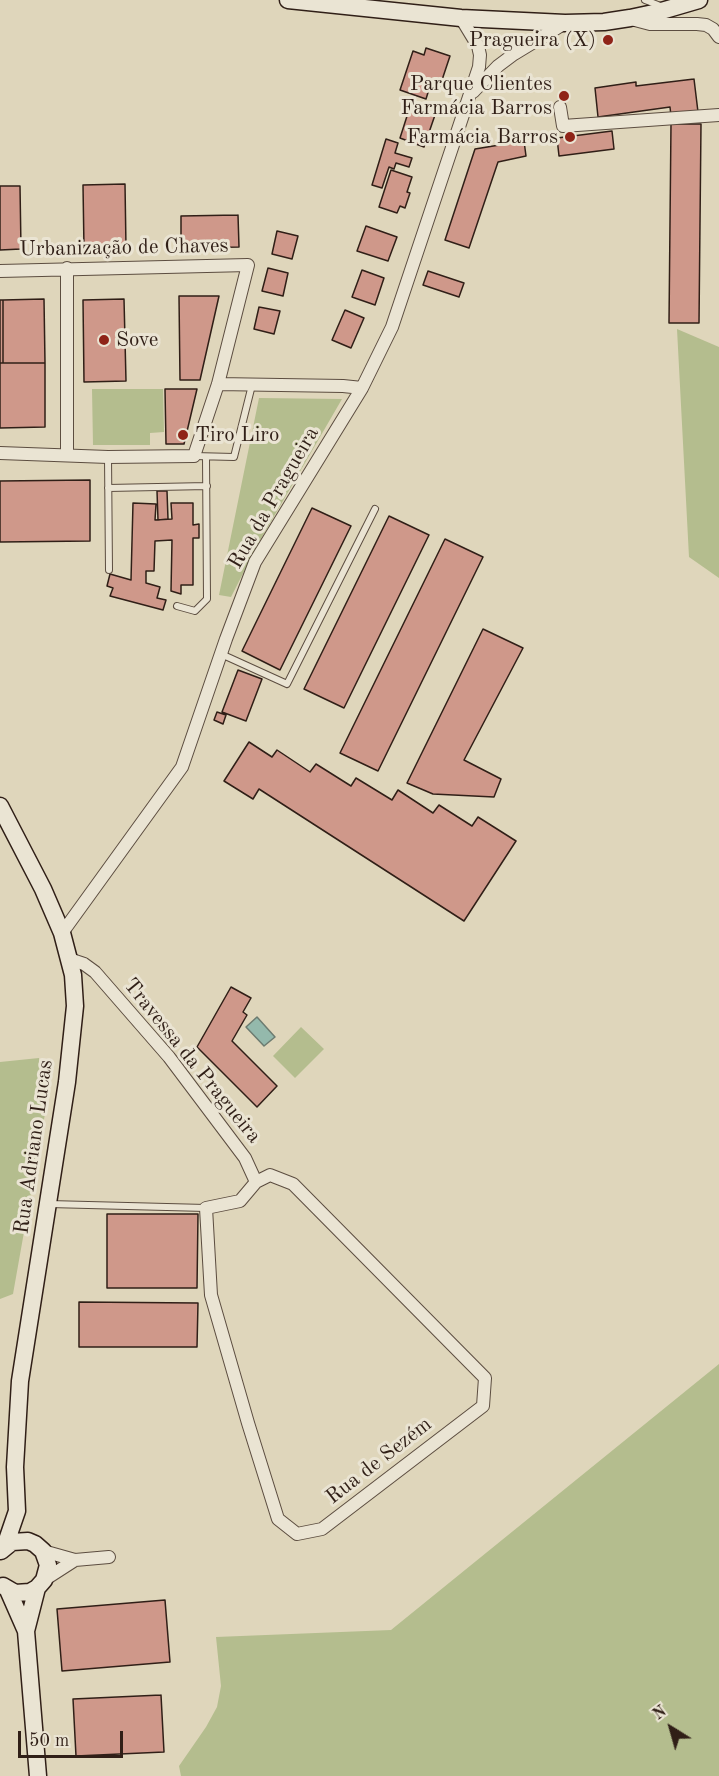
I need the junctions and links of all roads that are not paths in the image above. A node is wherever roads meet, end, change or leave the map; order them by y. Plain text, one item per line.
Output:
1 (288, 0) edge
2 (645, 0) edge
3 (699, 0) edge
4 (341, 3) edge
5 (669, 9) junction
6 (461, 18) junction
7 (630, 18) junction
8 (565, 23) junction
9 (719, 37) edge
10 (470, 96) junction
11 (560, 107) dead end
12 (719, 116) edge
13 (67, 268) junction
14 (0, 271) edge
15 (218, 384) junction
16 (252, 385) junction
17 (362, 388) junction
18 (0, 453) edge
19 (67, 455) junction
20 (108, 457) junction
21 (200, 457) junction
22 (207, 486) junction
23 (108, 488) junction
24 (375, 509) dead end
25 (109, 570) dead end
26 (177, 606) dead end
27 (221, 653) junction
28 (0, 806) edge
29 (62, 933) junction
30 (69, 959) junction
31 (256, 1182) junction
32 (49, 1204) junction
33 (206, 1208) junction
34 (17, 1511) junction
35 (39, 1547) junction
36 (3, 1549) edge
37 (109, 1557) dead end
38 (75, 1560) junction
39 (41, 1584) junction
40 (2, 1585) edge
41 (26, 1631) junction
42 (38, 1776) edge

1 - 4 street
2 - 5 lane
3 - 5 street
4 - 6 street
5 - 7 street
6 - 8 street
6 - 10 street, Rua da Pragueira
7 - 8 street
7 - 9 street
8 - 10 street, Rua da Pragueira
10 - 17 street, Rua da Pragueira
11 - 12 street
13 - 14 street, Urbanização de Chaves
13 - 15 street, Urbanização de Chaves
13 - 19 street
15 - 16 street
15 - 21 street
16 - 17 street
16 - 21 lane
17 - 27 street, Rua da Pragueira
18 - 19 street
19 - 20 street
20 - 21 street
20 - 23 lane
21 - 22 lane
22 - 23 lane
22 - 26 lane
23 - 25 lane
24 - 27 lane
27 - 29 street, Rua da Pragueira
28 - 29 street, Rua Adriano Lucas
29 - 30 street, Rua Adriano Lucas
30 - 31 street, Travessa da Pragueira
30 - 32 street, Rua Adriano Lucas
31 - 33 street
31 - 33 street, Rua de Sezém
32 - 33 lane
32 - 34 street, Rua Adriano Lucas
34 - 35 street, Rua Adriano Lucas
34 - 36 street, Rua Adriano Lucas
35 - 36 street
35 - 38 street
35 - 39 street
37 - 38 street
38 - 39 street
39 - 40 street
39 - 41 street
40 - 41 street
41 - 42 street

